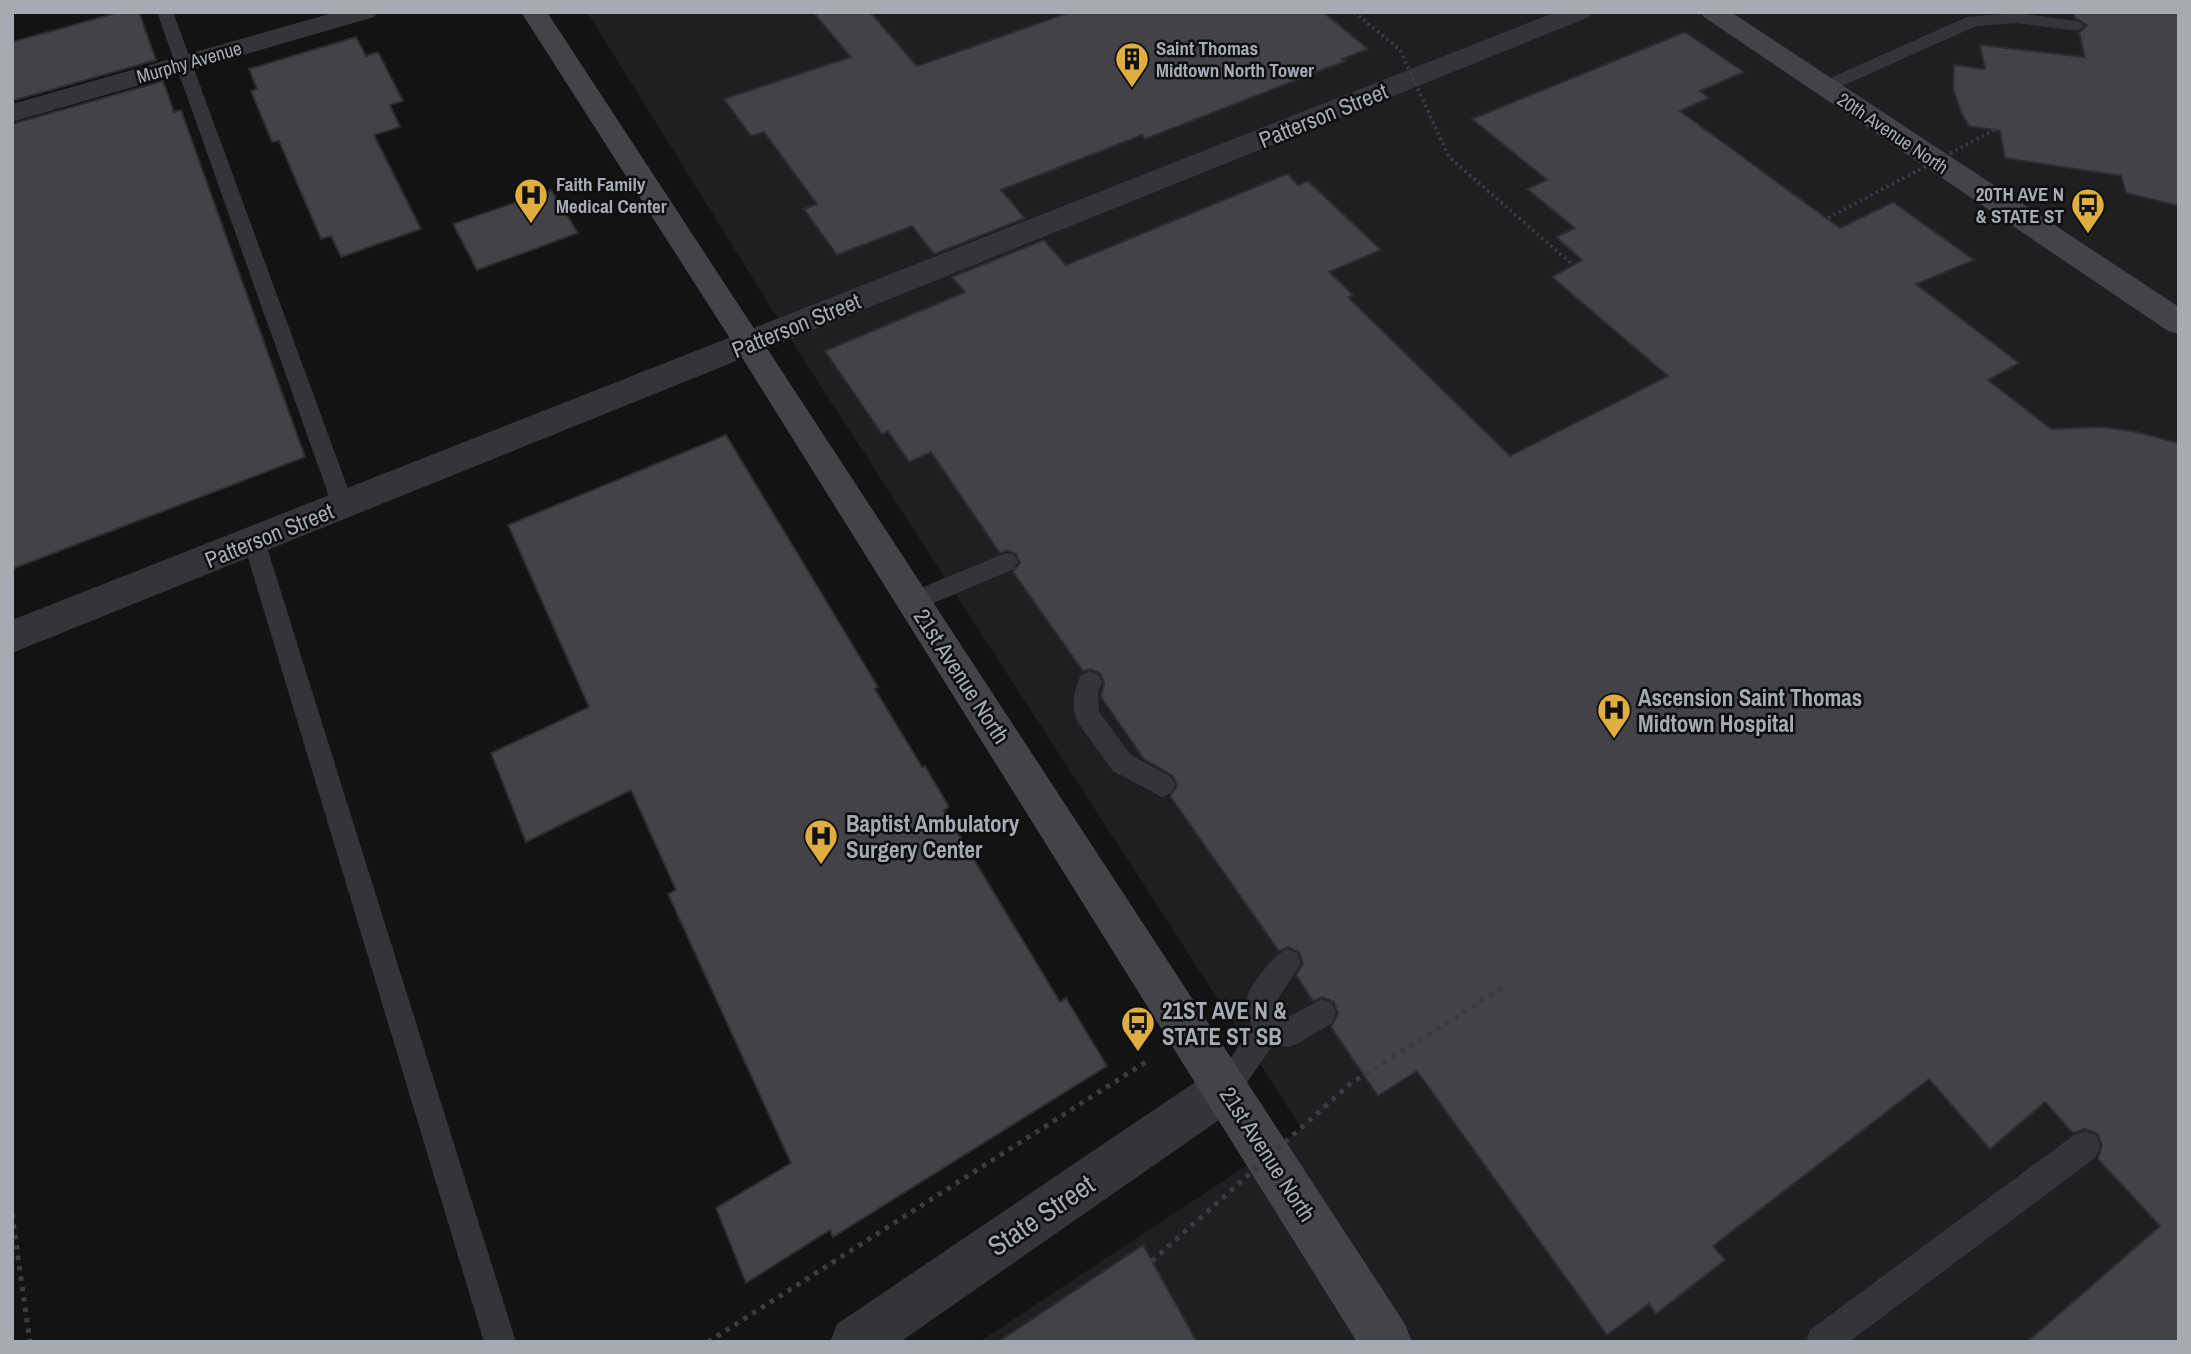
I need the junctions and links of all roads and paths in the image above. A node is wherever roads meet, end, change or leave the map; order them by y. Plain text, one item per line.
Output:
1 (165, 12) edge
2 (365, 12) edge
3 (534, 12) edge
4 (1354, 12) edge
5 (1580, 12) edge
6 (1713, 12) edge
7 (1975, 12) edge
8 (2077, 26) dead end
9 (1945, 33) junction
10 (183, 64) junction
11 (1825, 87) junction
12 (12, 113) edge
13 (1994, 130) dead end
14 (1828, 218) dead end
15 (1573, 265) dead end
16 (2179, 323) edge
17 (749, 343) junction
18 (343, 505) junction
19 (254, 541) junction
20 (1006, 562) dead end
21 (914, 601) junction
22 (12, 637) edge
23 (1090, 682) dead end
24 (1162, 785) dead end
25 (1287, 962) dead end
26 (1507, 984) dead end
27 (1322, 1013) dead end
28 (1266, 1030) junction
29 (1191, 1033) junction
30 (1226, 1088) junction
31 (2085, 1146) dead end
32 (12, 1214) edge
33 (1152, 1261) dead end
34 (30, 1342) edge
35 (500, 1342) edge
36 (708, 1342) edge
37 (855, 1342) edge
38 (1387, 1342) edge
39 (1822, 1342) edge

1 - 10 lane
2 - 10 street, Murphy Avenue
3 - 17 main road, 21st Avenue North
4 - 15 path, bridge
5 - 17 street, Patterson Street
6 - 11 main road, 20th Avenue North
7 - 9 lane
8 - 9 lane
9 - 11 lane
10 - 12 street, Murphy Avenue
10 - 18 lane
11 - 16 main road, 20th Avenue North
13 - 14 path, bridge
17 - 18 street, Patterson Street
17 - 21 main road, 21st Avenue North
18 - 19 street, Patterson Street
19 - 22 street, Patterson Street
19 - 35 lane
20 - 21 lane
21 - 29 main road, 21st Avenue North
23 - 24 lane
25 - 28 lane
26 - 33 path, bridge
27 - 28 lane
28 - 30 lane
29 - 30 main road, 21st Avenue North
29 - 36 path
30 - 37 street, State Street
30 - 38 main road, 21st Avenue North
31 - 39 lane
32 - 34 path

